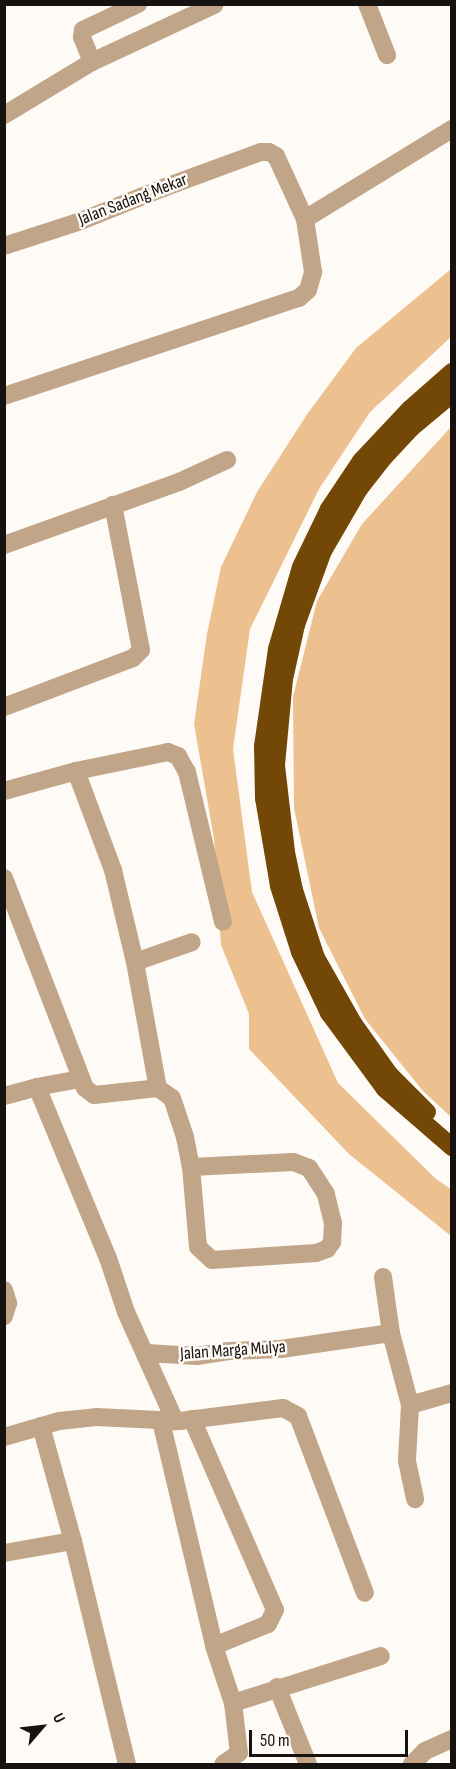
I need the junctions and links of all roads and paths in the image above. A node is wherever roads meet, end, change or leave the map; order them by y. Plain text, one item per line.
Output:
1 (138, 4) edge
2 (367, 4) edge
3 (214, 5) edge
4 (387, 55) dead end
5 (92, 62) junction
6 (4, 115) edge
7 (452, 129) edge
8 (305, 219) junction
9 (4, 246) edge
10 (452, 372) edge
11 (452, 394) edge
12 (4, 396) edge
13 (227, 460) dead end
14 (114, 505) junction
15 (4, 545) edge
16 (4, 707) edge
17 (76, 771) junction
18 (4, 791) edge
19 (4, 878) edge
20 (223, 922) dead end
21 (192, 942) dead end
22 (135, 962) junction
23 (80, 1079) junction
24 (37, 1087) junction
25 (158, 1088) junction
26 (4, 1096) edge
27 (452, 1132) edge
28 (452, 1147) edge
29 (191, 1167) junction
30 (383, 1277) dead end
31 (4, 1290) edge
32 (4, 1317) edge
33 (392, 1333) junction
34 (146, 1353) junction
35 (452, 1393) edge
36 (410, 1405) junction
37 (176, 1420) junction
38 (41, 1426) junction
39 (4, 1437) edge
40 (415, 1499) dead end
41 (73, 1541) junction
42 (4, 1553) edge
43 (364, 1593) dead end
44 (214, 1646) junction
45 (381, 1656) dead end
46 (277, 1687) junction
47 (233, 1703) junction
48 (452, 1739) edge
49 (127, 1764) edge
50 (224, 1764) edge
51 (308, 1764) edge
52 (412, 1764) edge

1 - 5 street
2 - 4 street
3 - 5 street
5 - 6 street
7 - 8 street
8 - 9 street, Jalan Sadang Mekar
8 - 12 street
10 - 28 highway
11 - 27 highway
13 - 14 street
14 - 15 street
14 - 16 street
17 - 18 street
17 - 20 street
17 - 22 street
19 - 23 street
21 - 22 street
22 - 25 street
23 - 24 street
23 - 25 street
24 - 26 street
24 - 34 street
25 - 29 street
29 - 29 street
30 - 33 street
31 - 32 street
33 - 34 street, Jalan Marga Mulya
33 - 36 street
34 - 37 street
35 - 36 street
36 - 40 street
37 - 38 street
37 - 43 street
37 - 44 street
37 - 44 street
38 - 39 street
38 - 41 street
41 - 42 street
41 - 49 street
44 - 47 street
45 - 46 street
46 - 47 street
46 - 51 street
47 - 50 street
48 - 52 street

